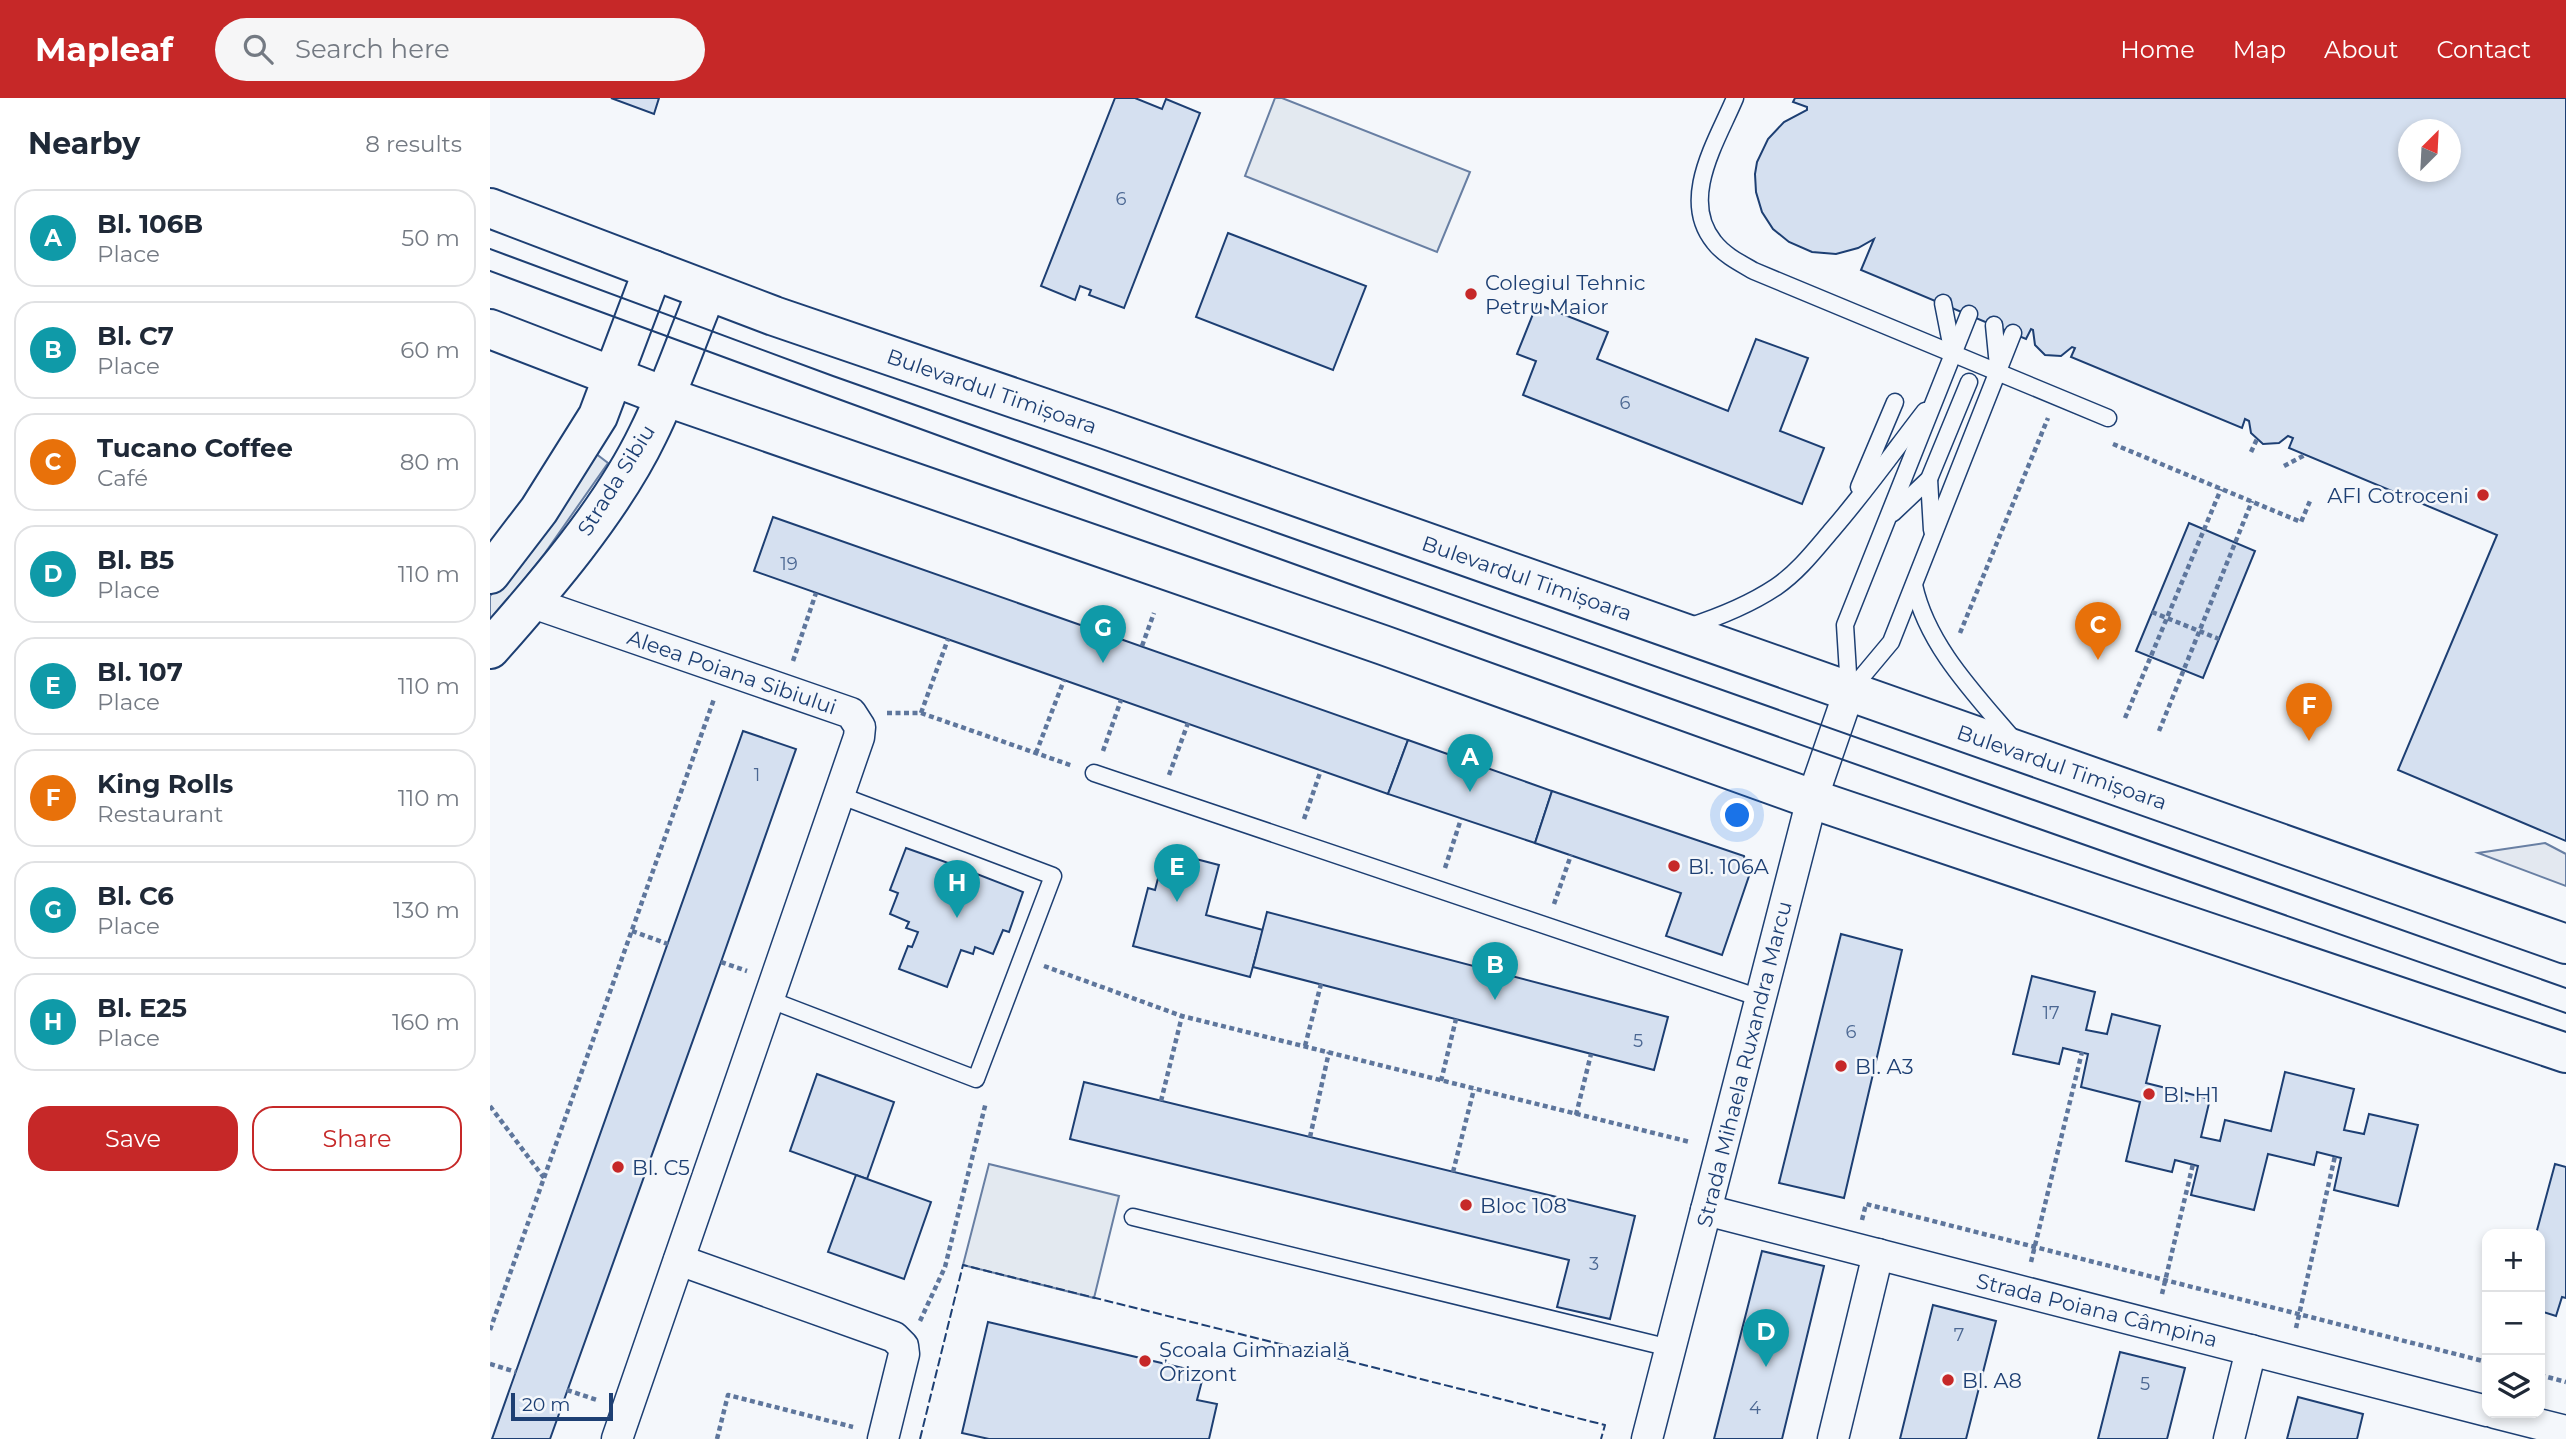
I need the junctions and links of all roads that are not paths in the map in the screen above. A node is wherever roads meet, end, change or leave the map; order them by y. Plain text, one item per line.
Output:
1 (1735, 98) edge
2 (490, 208) edge
3 (653, 270) junction
4 (707, 291) junction
5 (1943, 303) dead end
6 (1969, 314) dead end
7 (1994, 325) dead end
8 (490, 329) edge
9 (2013, 333) dead end
10 (1954, 354) junction
11 (1998, 372) junction
12 (612, 376) junction
13 (1969, 382) dead end
14 (1937, 395) junction
15 (664, 396) junction
16 (1895, 402) dead end
17 (2108, 418) dead end
18 (1929, 480) junction
19 (1850, 509) junction
20 (1889, 517) junction
21 (1933, 536) junction
22 (490, 574) edge
23 (1914, 585) junction
24 (530, 602) junction
25 (1676, 631) junction
26 (490, 649) edge
27 (1849, 692) junction
28 (2026, 754) junction
29 (1094, 773) road end
30 (839, 795) junction
31 (1812, 799) junction
32 (2566, 944) edge
33 (1760, 998) junction
34 (768, 999) junction
35 (2566, 1053) edge
36 (1706, 1210) junction
37 (1133, 1217) dead end
38 (1878, 1254) junction
39 (679, 1260) junction
40 (1671, 1348) junction
41 (2251, 1350) junction
42 (2482, 1410) edge
43 (2515, 1418) edge
44 (2566, 1431) edge
45 (884, 1437) edge
46 (617, 1439) edge
47 (1647, 1439) edge
48 (1833, 1439) edge
49 (2230, 1439) edge

1 - 10 lane
2 - 3 main road, Bulevardul Timișoara
3 - 4 main road, Bulevardul Timișoara
3 - 12 main road
4 - 15 main road, Strada Sibiu
4 - 25 main road, Bulevardul Timișoara
5 - 10 lane
6 - 10 lane
7 - 11 lane
8 - 12 main road
9 - 11 lane
10 - 11 lane
10 - 14 lane
11 - 17 lane
11 - 21 lane
12 - 15 main road
12 - 22 main road
13 - 18 lane
14 - 19 lane
14 - 20 lane
15 - 24 main road, Strada Sibiu
15 - 31 main road
16 - 19 lane
18 - 20 lane
18 - 21 lane
19 - 25 lane
20 - 27 lane
21 - 23 lane
23 - 27 lane
23 - 28 lane
24 - 26 main road, Strada Sibiu
24 - 30 street, Aleea Poiana Sibiului
25 - 27 main road, Bulevardul Timișoara
27 - 28 main road, Bulevardul Timișoara
27 - 31 street, Strada Mihaela Ruxandra Marcu
28 - 32 main road, Bulevardul Timișoara
29 - 33 lane
30 - 34 street, Aleea Poiana Sibiului
30 - 34 lane
31 - 33 street, Strada Mihaela Ruxandra Marcu
31 - 35 main road
33 - 36 street, Strada Mihaela Ruxandra Marcu
34 - 39 street, Aleea Poiana Sibiului
36 - 38 street, Strada Poiana Câmpina
36 - 40 street, Strada Mihaela Ruxandra Marcu
37 - 40 lane
38 - 41 street, Strada Poiana Câmpina
38 - 48 street
39 - 45 street
39 - 46 street, Aleea Poiana Sibiului
40 - 47 street, Strada Mihaela Ruxandra Marcu
41 - 42 street, Strada Poiana Câmpina
41 - 49 street
43 - 44 street

